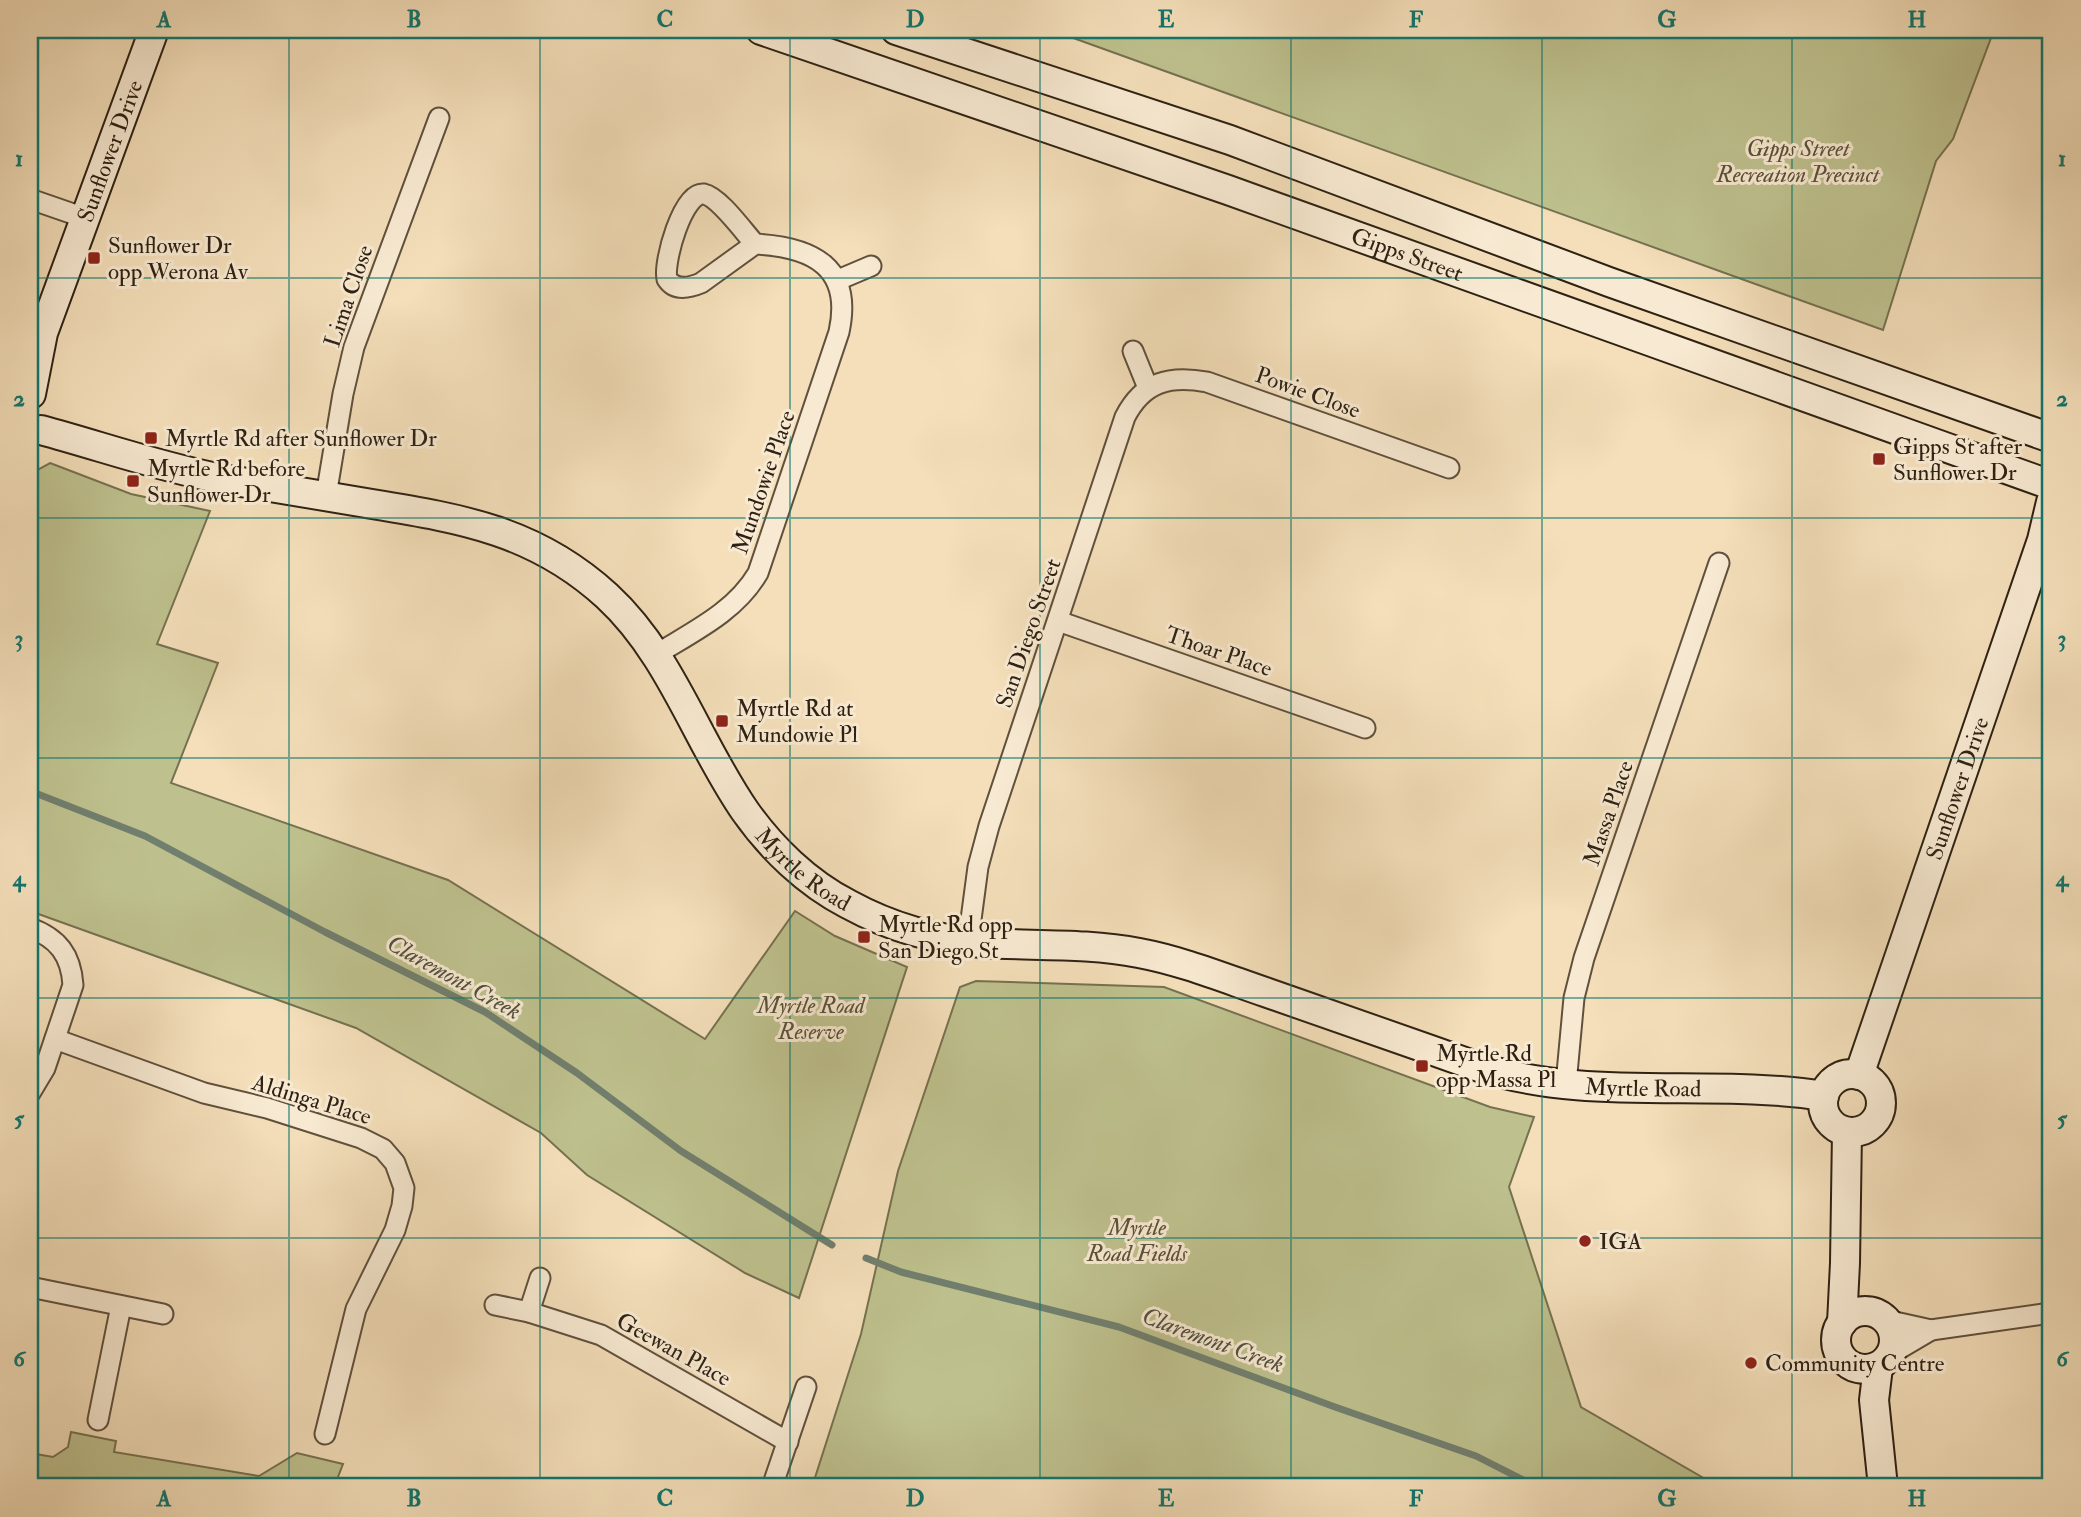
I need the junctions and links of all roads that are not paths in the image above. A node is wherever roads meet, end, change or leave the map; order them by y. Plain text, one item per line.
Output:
1 (154, 30) edge
2 (761, 30) edge
3 (896, 30) edge
4 (439, 118) dead end
5 (30, 199) edge
6 (85, 218) junction
7 (755, 244) junction
8 (870, 266) dead end
9 (838, 280) junction
10 (1133, 351) dead end
11 (1148, 388) junction
12 (31, 393) edge
13 (36, 434) edge
14 (2051, 438) edge
15 (1449, 468) dead end
16 (2051, 485) edge
17 (327, 496) junction
18 (2051, 502) edge
19 (1719, 563) dead end
20 (1058, 621) junction
21 (657, 654) junction
22 (1365, 728) dead end
23 (30, 928) edge
24 (968, 942) junction
25 (55, 1039) junction
26 (1859, 1075) junction
27 (1566, 1084) junction
28 (30, 1093) edge
29 (1824, 1096) junction
30 (1847, 1132) junction
31 (1845, 1263) junction
32 (540, 1278) dead end
33 (30, 1287) edge
34 (495, 1304) dead end
35 (121, 1306) junction
36 (530, 1312) junction
37 (2051, 1313) edge
38 (163, 1314) dead end
39 (1880, 1316) junction
40 (1842, 1323) junction
41 (1931, 1330) junction
42 (1885, 1360) junction
43 (1846, 1363) junction
44 (806, 1387) dead end
45 (1874, 1401) junction
46 (98, 1420) dead end
47 (325, 1434) dead end
48 (788, 1442) junction
49 (772, 1487) edge
50 (1883, 1487) edge

1 - 6 street, Sunflower Drive
2 - 16 street, Gipps Street
3 - 14 street, Gipps Street
4 - 17 street, Lima Close
5 - 6 street
6 - 12 street, Sunflower Drive
7 - 7 street
7 - 9 street
8 - 9 street
9 - 21 street, Mundowie Place
10 - 11 street
11 - 15 street, Powie Close
11 - 20 street, San Diego Street
12 - 13 street
13 - 17 street, Myrtle Road
17 - 21 street, Myrtle Road
18 - 26 street, Sunflower Drive
19 - 27 street, Massa Place
20 - 22 street, Thoar Place
20 - 24 street, San Diego Street
21 - 24 street, Myrtle Road
23 - 25 street
24 - 27 street, Myrtle Road
25 - 28 street
25 - 47 street, Aldinga Place
26 - 29 street
26 - 30 street
27 - 29 street, Myrtle Road
29 - 30 street
30 - 31 street
31 - 39 street
31 - 40 street
32 - 36 street
33 - 35 street
34 - 36 street, Geewan Place
35 - 38 street
35 - 46 street
36 - 48 street, Geewan Place
37 - 41 street
39 - 40 street
39 - 41 street
39 - 42 street
40 - 43 street
41 - 42 street
42 - 43 street
42 - 45 street
43 - 45 street
44 - 48 street
45 - 50 street
48 - 49 street

